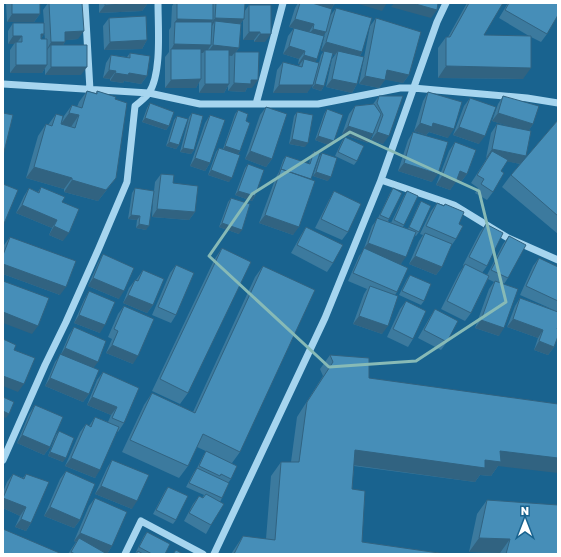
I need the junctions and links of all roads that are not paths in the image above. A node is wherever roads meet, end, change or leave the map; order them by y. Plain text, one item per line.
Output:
1 (85, 3) edge
2 (158, 3) edge
3 (283, 3) edge
4 (446, 3) edge
5 (3, 84) edge
6 (413, 88) junction
7 (90, 90) junction
8 (149, 93) junction
9 (558, 103) edge
10 (256, 104) junction
11 (381, 180) junction
12 (558, 260) edge
13 (3, 460) edge
14 (125, 554) edge
15 (203, 554) edge
16 (214, 554) edge

1 - 7 street
2 - 8 street
3 - 10 street
4 - 6 street
5 - 7 street
6 - 9 street
6 - 10 street
6 - 11 street
7 - 8 street
8 - 10 street
8 - 13 street
11 - 12 street
11 - 16 street
14 - 15 street

